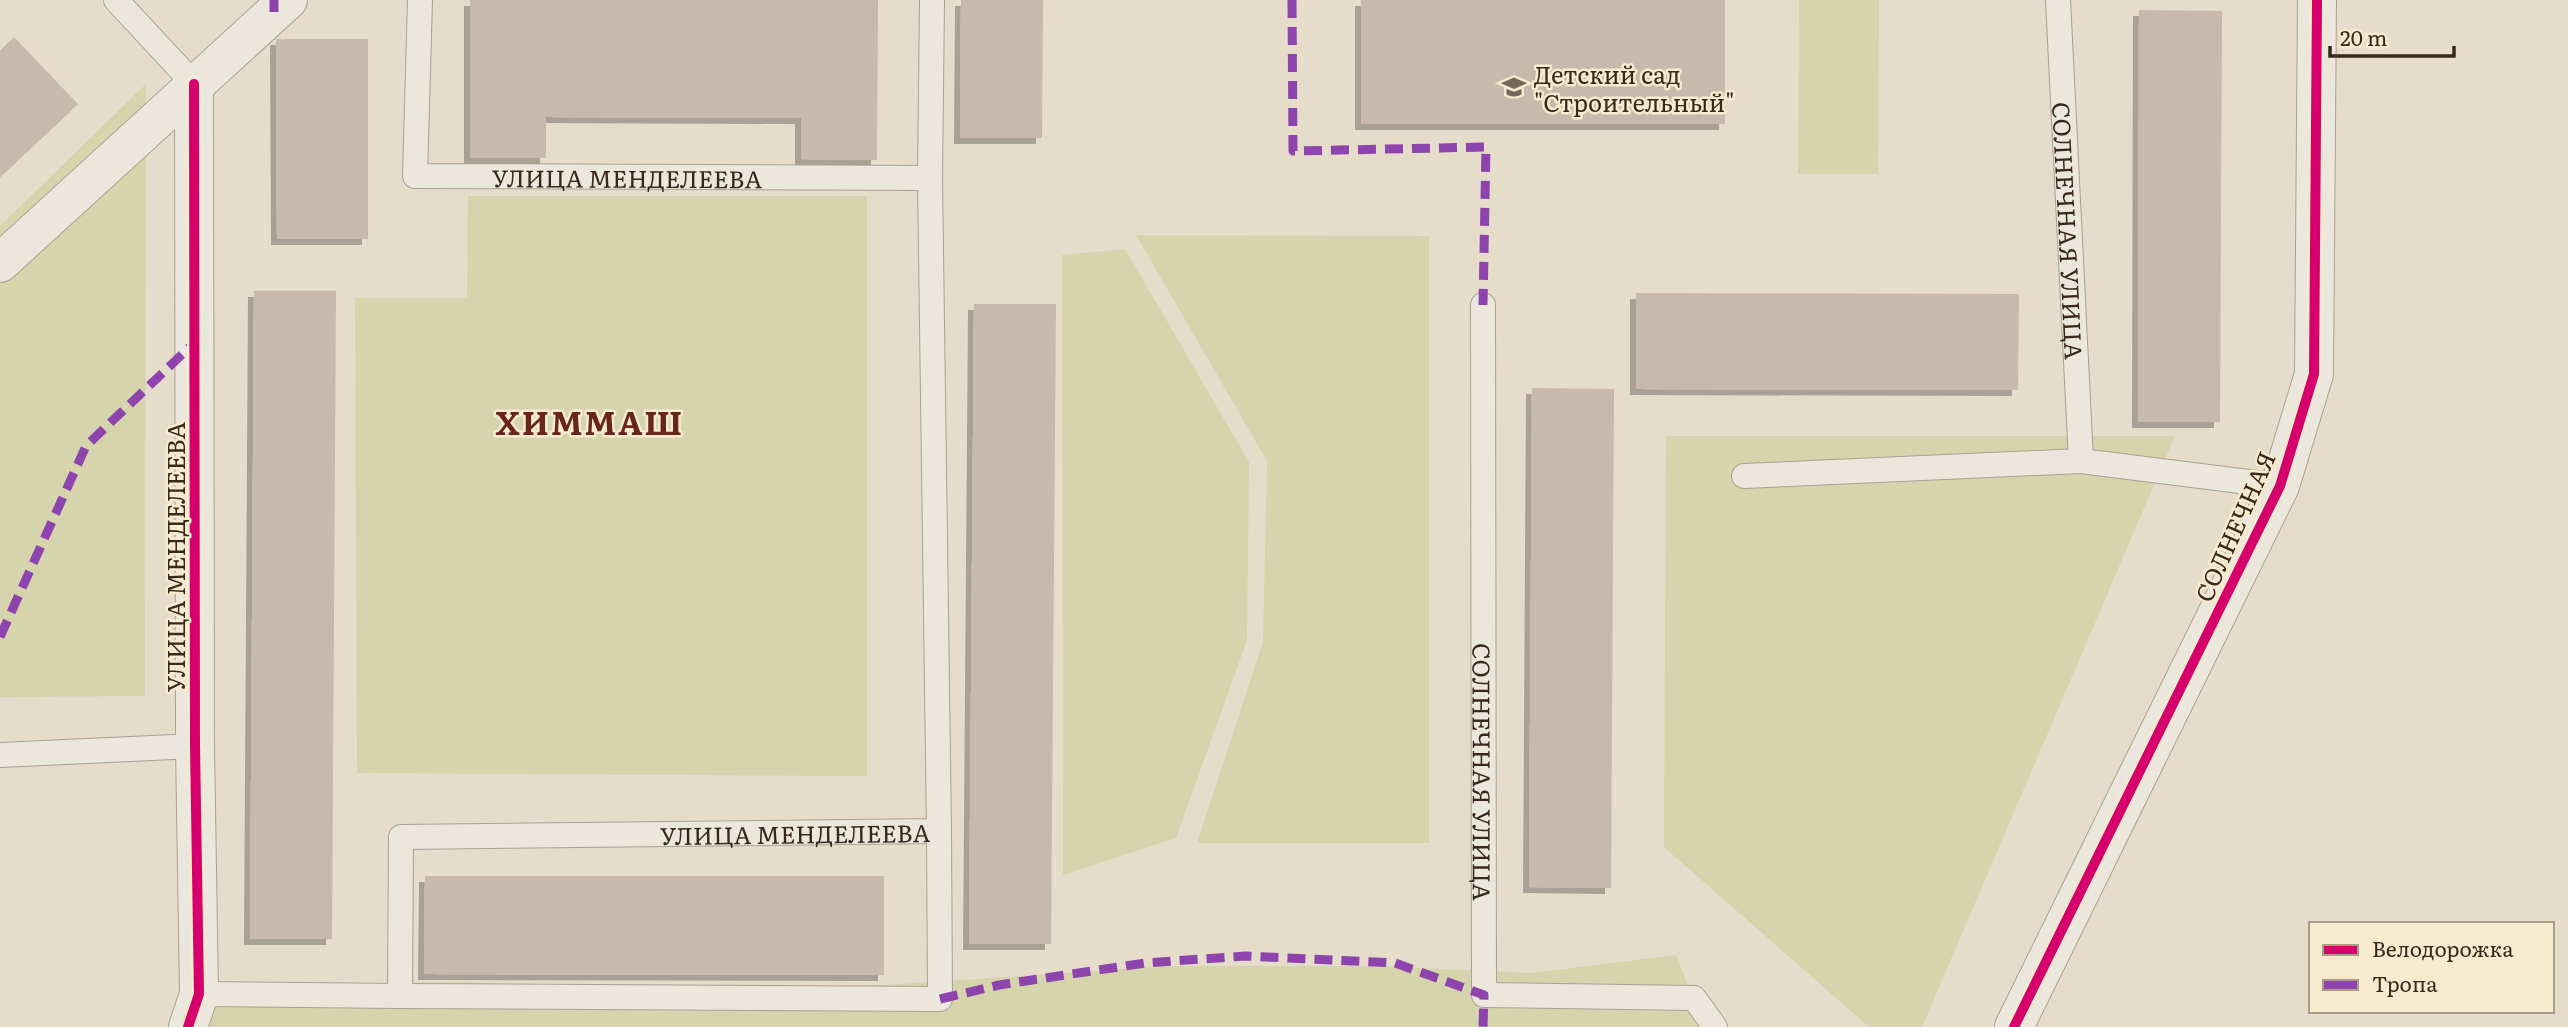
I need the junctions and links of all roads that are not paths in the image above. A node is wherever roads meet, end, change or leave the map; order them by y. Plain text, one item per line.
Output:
1 (116, 0) edge
2 (288, 0) edge
3 (420, 0) edge
4 (932, 0) edge
5 (2057, 0) edge
6 (2317, 0) edge
7 (194, 84) junction
8 (930, 178) junction
9 (0, 263) edge
10 (1483, 304) dead end
11 (2081, 461) junction
12 (1744, 476) dead end
13 (2280, 486) junction
14 (195, 746) junction
15 (0, 755) edge
16 (939, 831) junction
17 (400, 996) junction
18 (193, 1011) edge
19 (1715, 1027) edge
20 (2014, 1027) edge

1 - 7 lane
2 - 7 street
3 - 8 lane, УЛИЦА МЕНДЕЛЕЕВА
4 - 8 lane, УЛИЦА МЕНДЕЛЕЕВА
5 - 11 lane, СОЛНЕЧНАЯ УЛИЦА
6 - 13 street, СОЛНЕЧНАЯ
7 - 9 street
7 - 14 street, УЛИЦА МЕНДЕЛЕЕВА
8 - 16 lane, УЛИЦА МЕНДЕЛЕЕВА
10 - 19 lane, СОЛНЕЧНАЯ УЛИЦА
11 - 12 lane
11 - 13 lane
13 - 20 street, СОЛНЕЧНАЯ
14 - 15 lane
14 - 18 street, УЛИЦА МЕНДЕЛЕЕВА
16 - 17 lane, УЛИЦА МЕНДЕЛЕЕВА
16 - 17 lane
17 - 18 lane, УЛИЦА МЕНДЕЛЕЕВА

